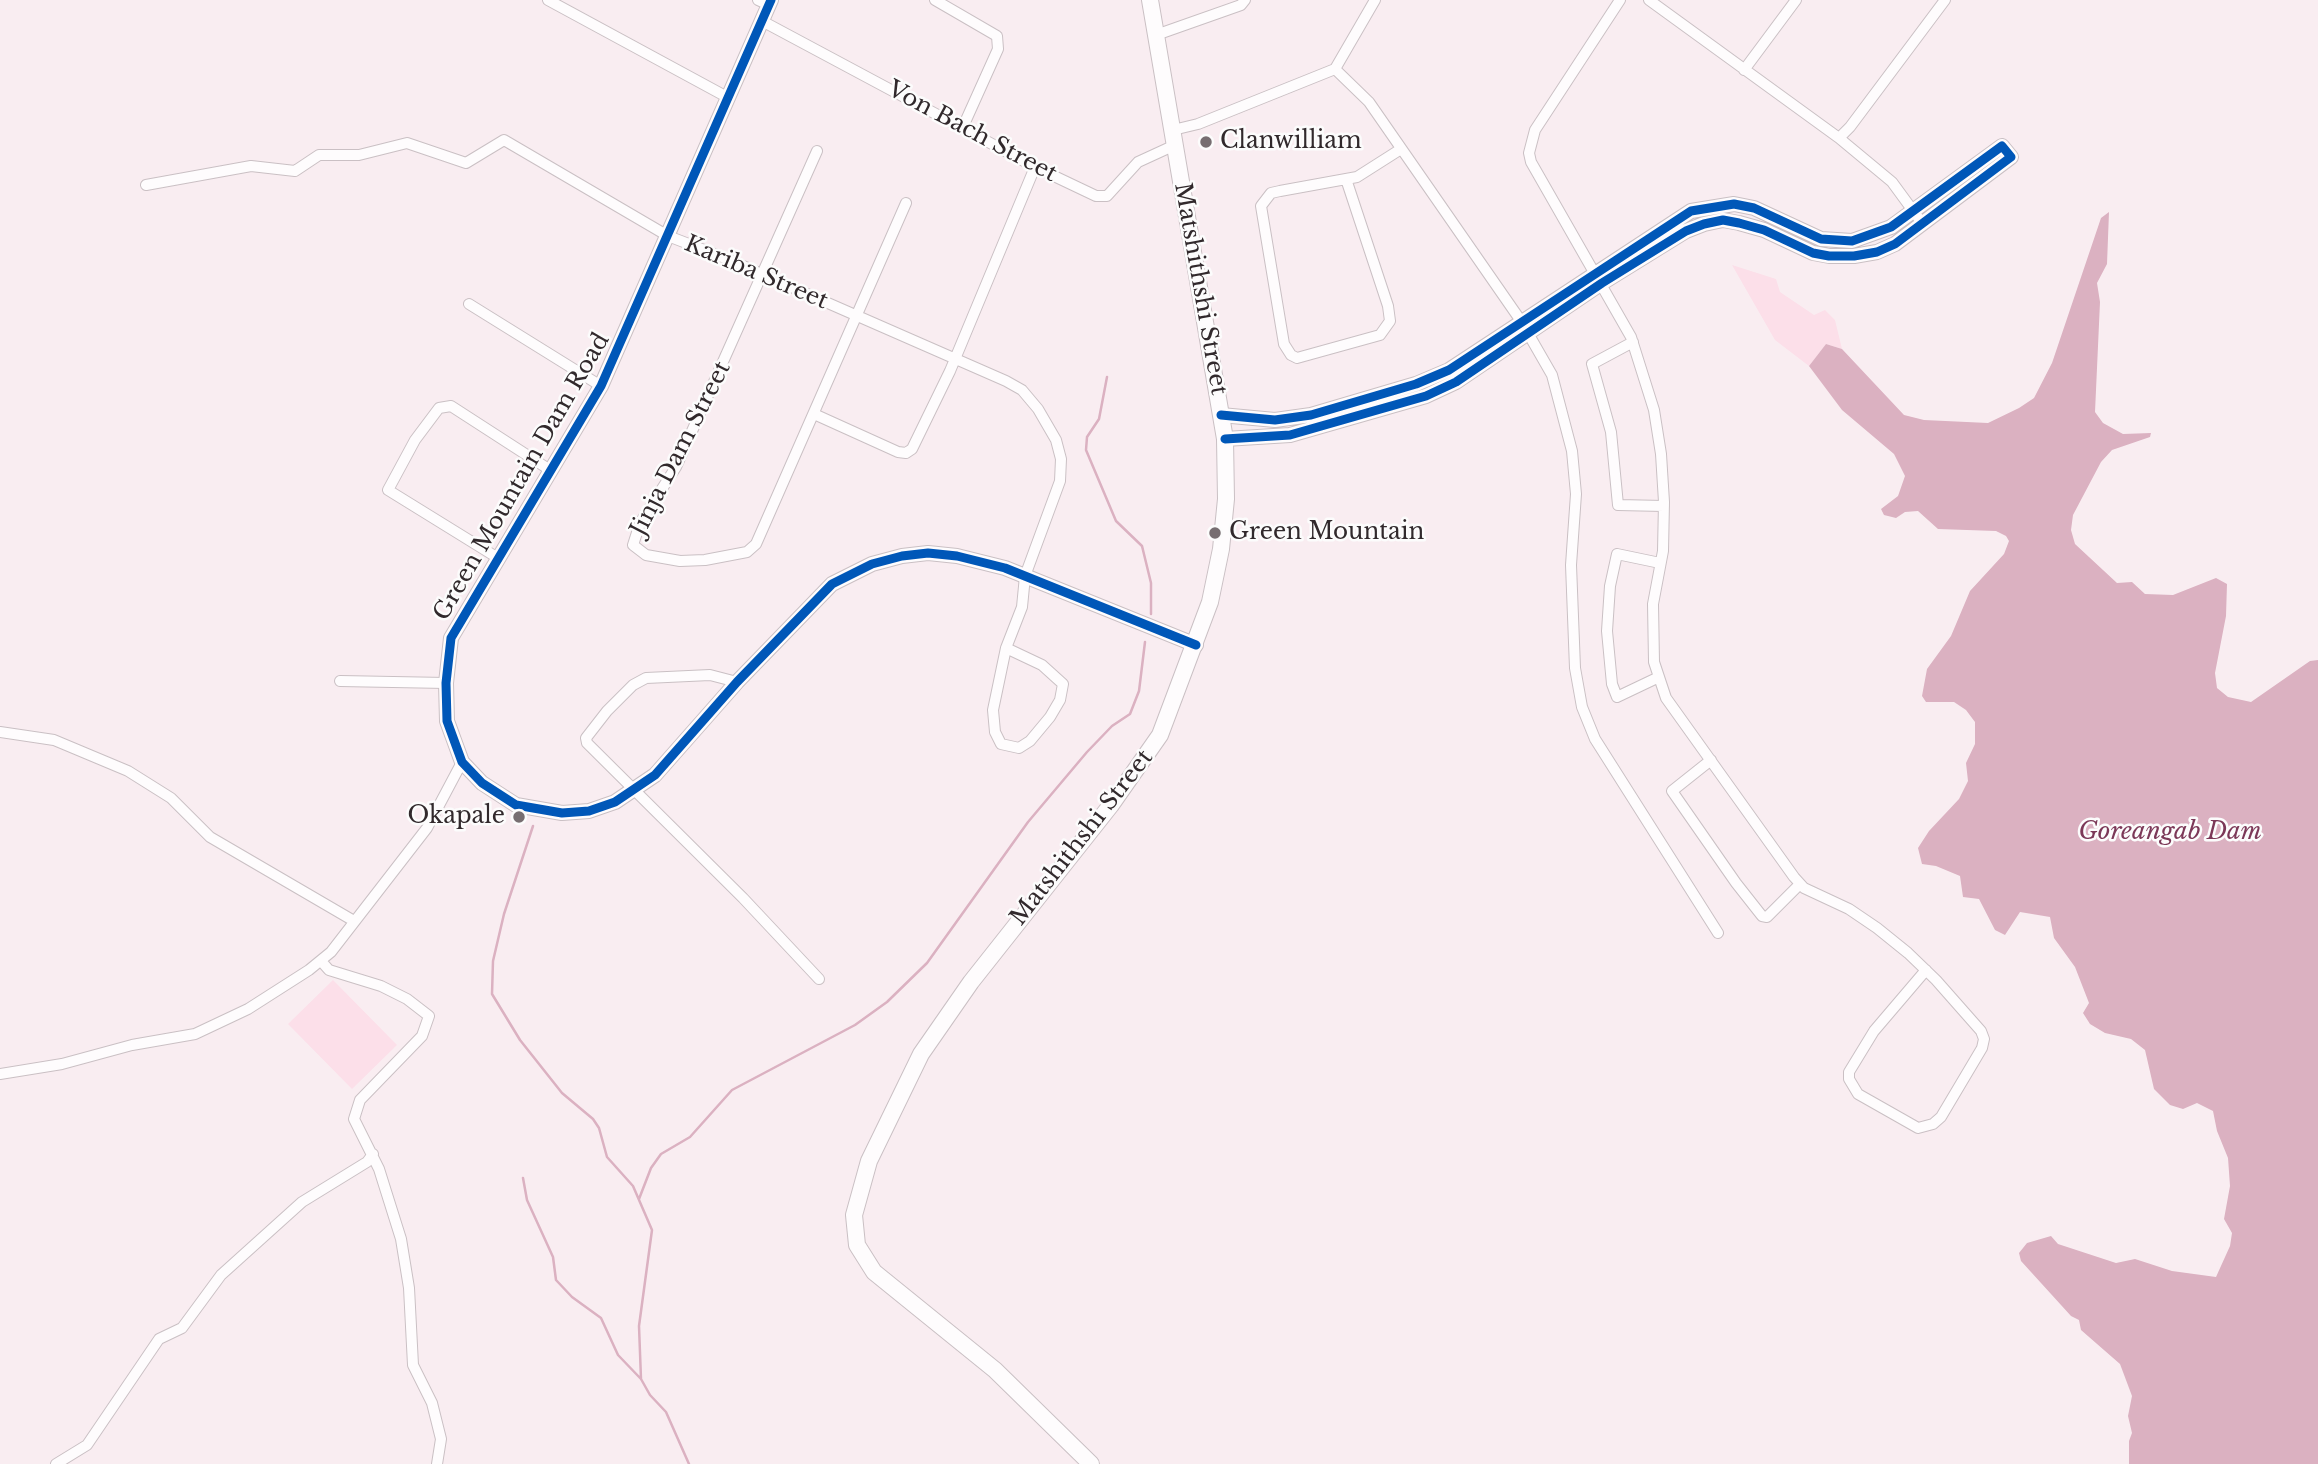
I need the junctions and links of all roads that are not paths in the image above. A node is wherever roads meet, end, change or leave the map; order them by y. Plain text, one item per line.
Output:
1 (548, 0) edge
2 (935, 0) edge
3 (1150, 0) edge
4 (1245, 0) edge
5 (1375, 0) edge
6 (1620, 0) edge
7 (1649, 0) edge
8 (1796, 0) edge
9 (1945, 0) edge
10 (766, 2) edge
11 (762, 21) junction
12 (1156, 35) junction
13 (1335, 69) junction
14 (1744, 70) junction
15 (727, 97) junction
16 (962, 129) junction
17 (1174, 138) junction
18 (1839, 138) junction
19 (1401, 149) junction
20 (817, 151) dead end
21 (1035, 167) junction
22 (1346, 179) junction
23 (146, 185) dead end
24 (906, 203) dead end
25 (1913, 209) junction
26 (1922, 223) junction
27 (668, 236) junction
28 (764, 275) junction
29 (1598, 277) junction
30 (469, 304) dead end
31 (856, 317) junction
32 (1525, 327) junction
33 (1633, 342) junction
34 (955, 357) junction
35 (601, 386) junction
36 (814, 414) junction
37 (1221, 415) junction
38 (1225, 439) junction
39 (550, 470) junction
40 (1664, 506) junction
41 (498, 558) junction
42 (1660, 563) junction
43 (1025, 576) junction
44 (1196, 645) junction
45 (1006, 648) junction
46 (1659, 677) junction
47 (340, 681) dead end
48 (737, 682) junction
49 (446, 683) junction
50 (0, 732) edge
51 (1711, 760) junction
52 (462, 762) junction
53 (635, 791) junction
54 (1800, 884) junction
55 (354, 921) junction
56 (1718, 933) dead end
57 (321, 961) junction
58 (1926, 970) junction
59 (819, 979) dead end
60 (0, 1074) edge
61 (373, 1154) junction
62 (56, 1464) edge
63 (437, 1464) edge
64 (1091, 1464) edge

1 - 15 street
2 - 16 street
3 - 12 main road, Matshithshi Street
4 - 12 street
5 - 13 street
6 - 29 street
7 - 14 street
8 - 14 street
9 - 18 street
10 - 11 street, Green Mountain Dam Road
11 - 15 street, Green Mountain Dam Road
11 - 16 street, Von Bach Street
12 - 17 main road, Matshithshi Street
13 - 17 street
13 - 19 street
14 - 18 street
15 - 27 street, Green Mountain Dam Road
16 - 21 street, Von Bach Street
17 - 21 street, Von Bach Street
17 - 37 main road, Matshithshi Street
18 - 25 street
19 - 22 street
19 - 32 street
20 - 28 street
21 - 34 street
22 - 22 street
23 - 27 street, Kariba Street
24 - 31 street, Jinja Dam Street
25 - 26 street
25 - 26 street
25 - 29 street
26 - 29 street
27 - 28 street, Kariba Street
27 - 35 street, Green Mountain Dam Road
28 - 31 street, Kariba Street
28 - 36 street, Jinja Dam Street
29 - 32 street
29 - 33 street
30 - 35 street
31 - 34 street, Kariba Street
31 - 36 street, Jinja Dam Street
32 - 37 street
32 - 38 street
32 - 56 street
33 - 40 street
33 - 40 street
34 - 36 street
34 - 43 street, Kariba Street
35 - 39 street, Green Mountain Dam Road
37 - 38 main road, Matshithshi Street
38 - 44 main road, Matshithshi Street
39 - 41 street, Green Mountain Dam Road
39 - 41 street
40 - 42 street
41 - 49 street, Green Mountain Dam Road
42 - 46 street
42 - 46 street
43 - 44 street, Green Mountain Dam Road
43 - 45 street, Kariba Street
43 - 48 street, Green Mountain Dam Road
44 - 64 main road, Matshithshi Street
45 - 45 street, Kariba Street
46 - 51 street
47 - 49 street
48 - 53 street, Green Mountain Dam Road
48 - 53 street
49 - 52 street, Green Mountain Dam Road
50 - 55 street
51 - 54 street
51 - 54 street
52 - 53 street, Green Mountain Dam Road
52 - 55 street
53 - 59 street
54 - 58 street
55 - 57 street
57 - 60 street
57 - 61 street
58 - 58 street
61 - 62 street
61 - 63 street

